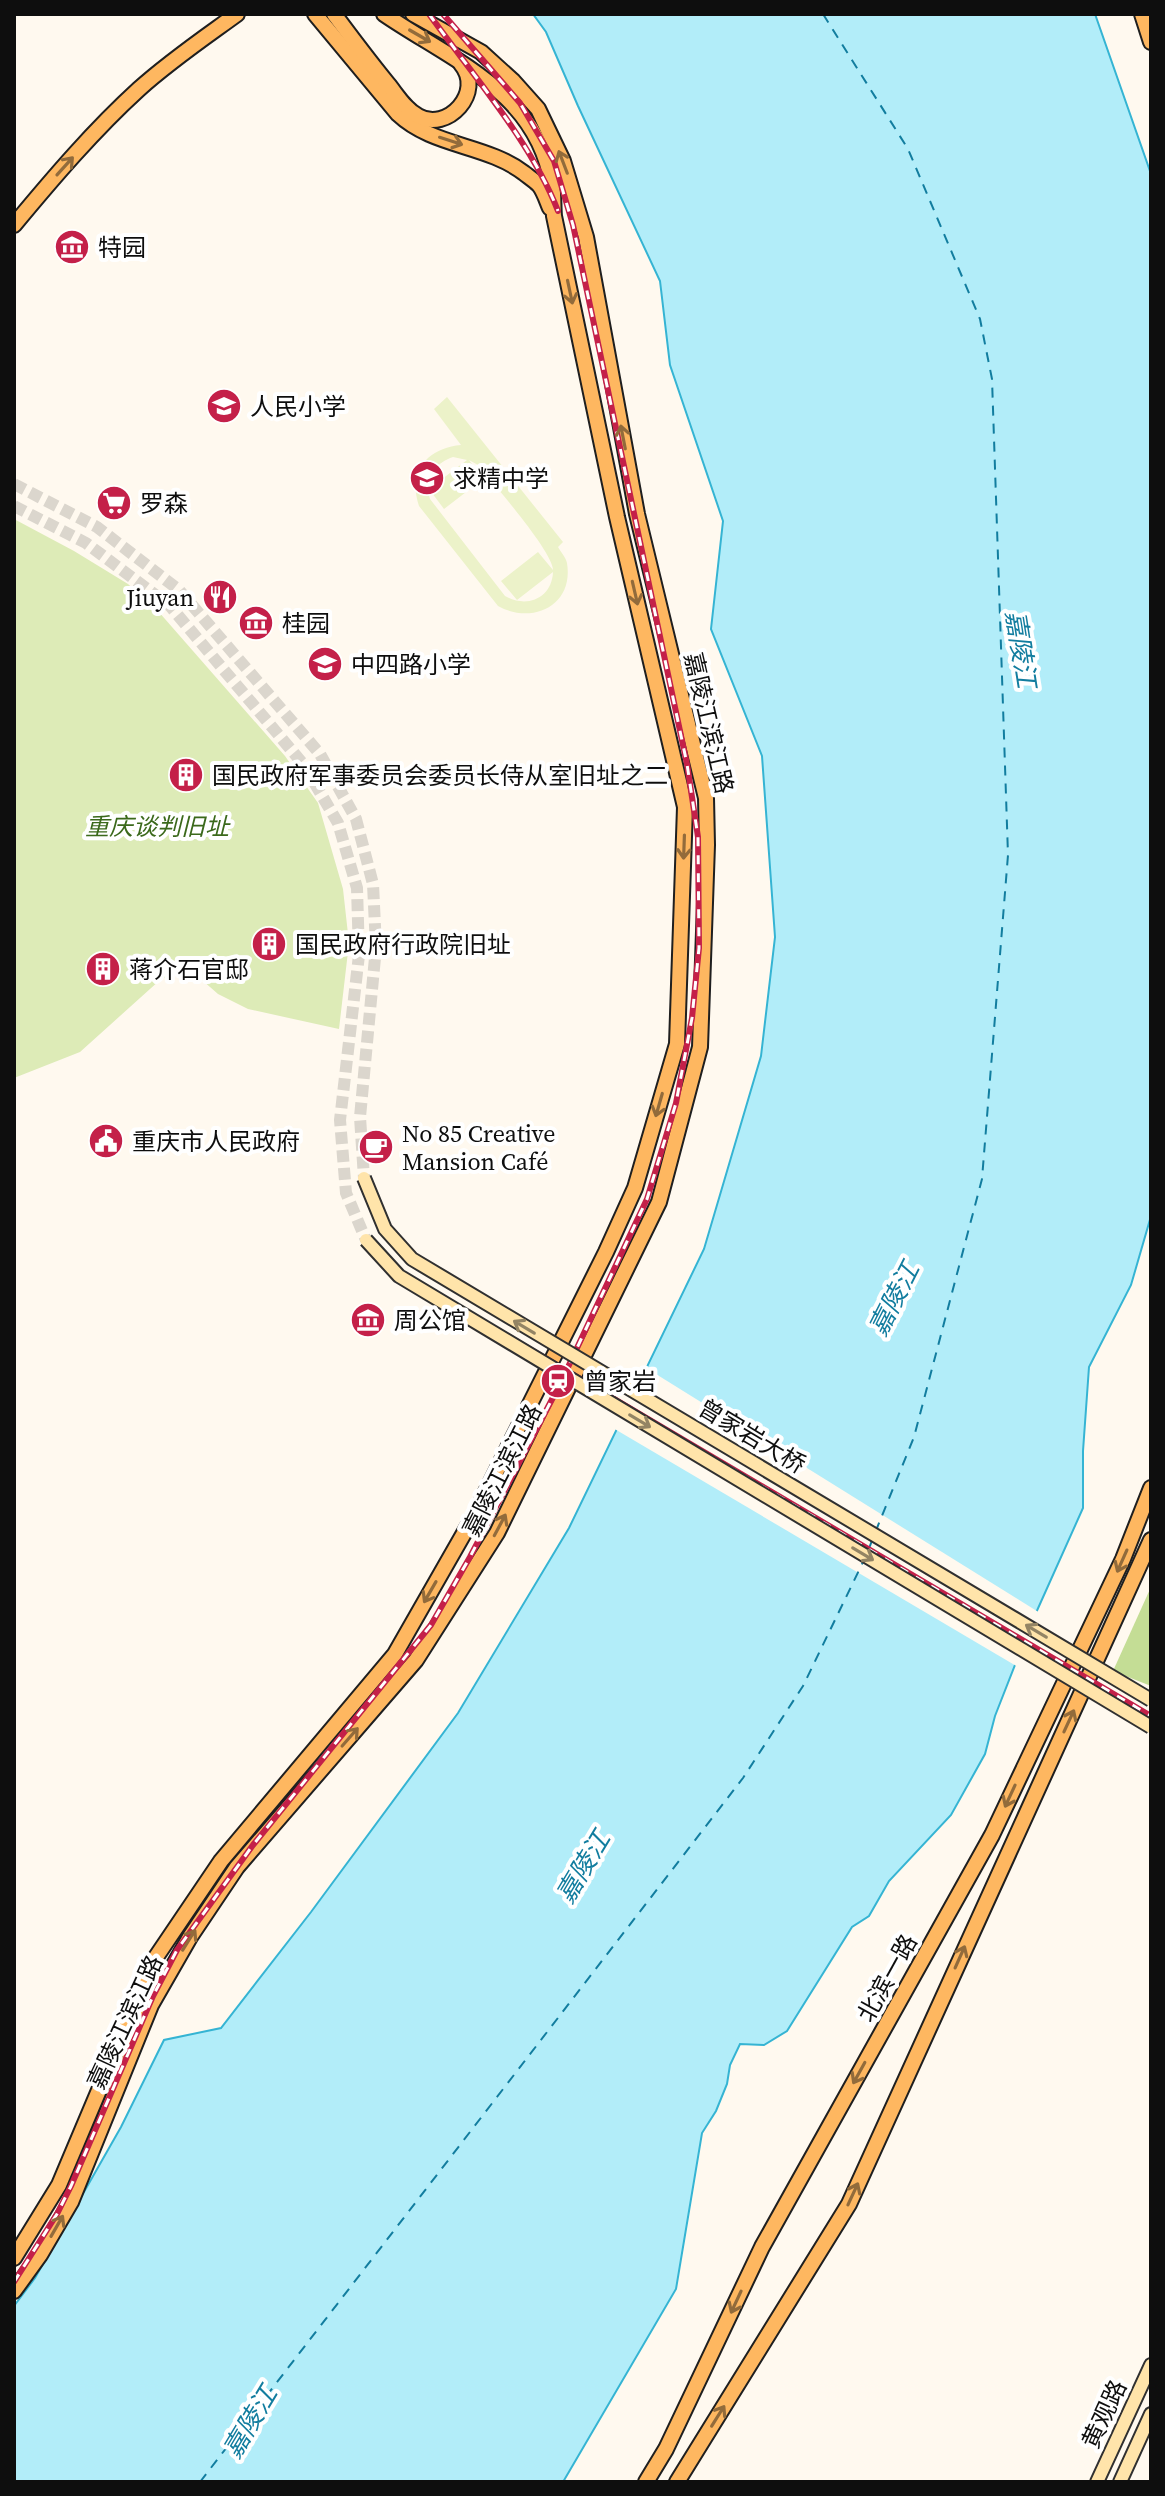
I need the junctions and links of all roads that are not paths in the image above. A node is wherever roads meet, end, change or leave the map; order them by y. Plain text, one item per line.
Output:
1 (220, 14) edge
2 (237, 14) edge
3 (247, 14) edge
4 (315, 14) edge
5 (326, 14) edge
6 (334, 14) edge
7 (384, 14) edge
8 (413, 14) edge
9 (1142, 14) edge
10 (1151, 42) edge
11 (355, 44) junction
12 (183, 53) junction
13 (456, 57) junction
14 (554, 216) junction
15 (14, 224) edge
16 (364, 1178) tunnel mouth
17 (366, 1240) tunnel mouth
18 (1151, 1488) edge
19 (1151, 1540) edge
20 (1151, 1700) edge
21 (1151, 1727) edge
22 (14, 2258) edge
23 (14, 2291) edge
24 (1151, 2365) edge
25 (1151, 2414) edge
26 (646, 2482) edge
27 (677, 2482) edge
28 (1097, 2482) edge
29 (1120, 2482) edge

1 - 12 main road
2 - 12 main road
3 - 12 main road
4 -> 14 main road
5 - 11 main road
6 - 11 main road
7 -> 13 main road
23 -> 8 main road, 嘉陵江滨江路
9 - 10 main road
11 - 13 main road
15 -> 12 main road
13 - 14 main road
14 -> 22 main road, 嘉陵江滨江路
20 -> 16 main road, 曾家岩大桥, bridge
17 -> 21 main road, 曾家岩大桥, bridge
18 -> 26 main road, 北滨一路
27 -> 19 main road
24 - 28 main road, 黄观路
25 - 29 main road, 黄观路

